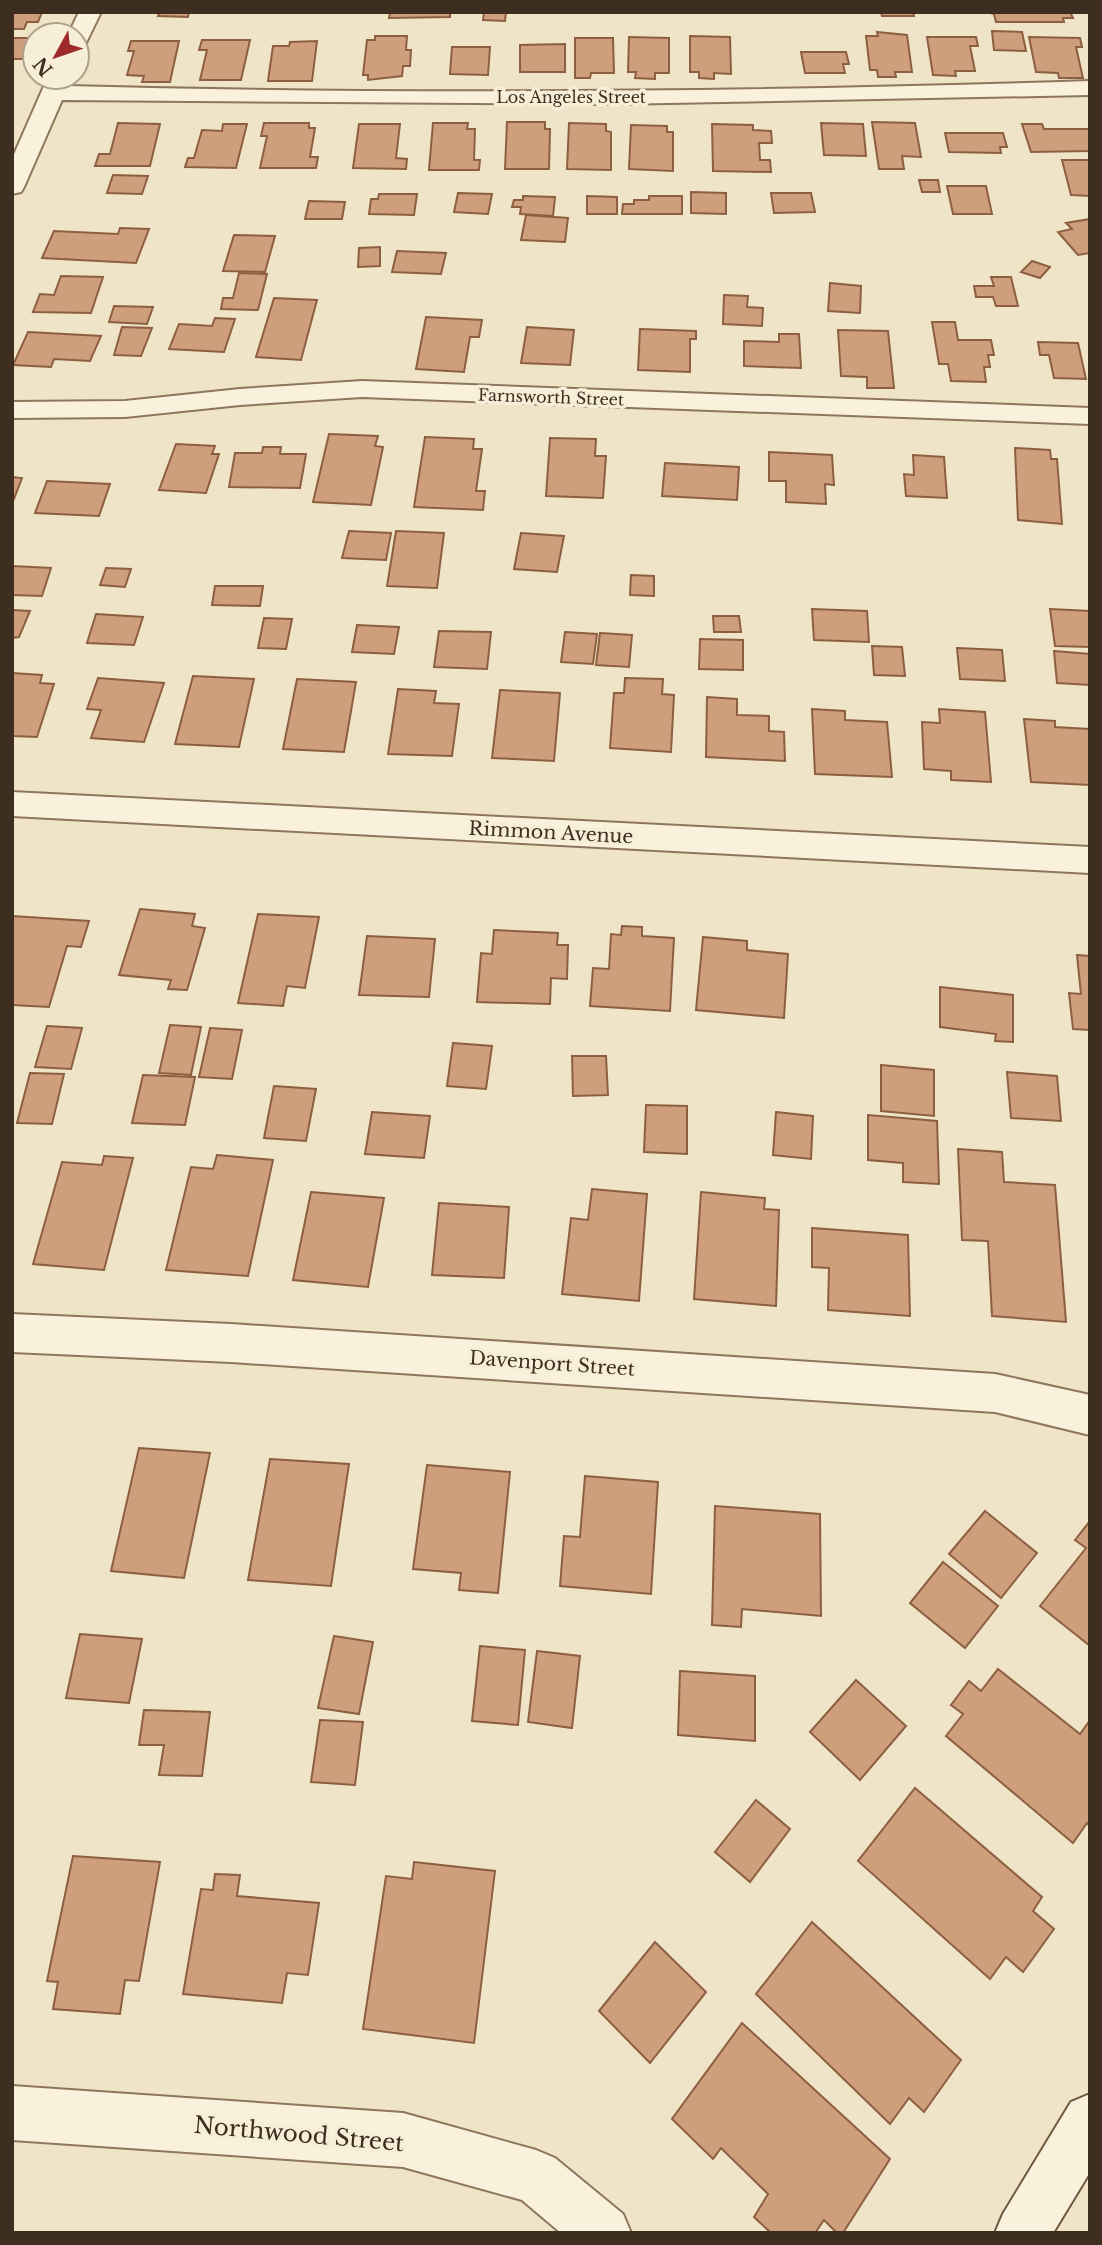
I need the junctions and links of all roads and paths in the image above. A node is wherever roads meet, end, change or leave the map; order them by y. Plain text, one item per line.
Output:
1 (1090, 88) edge
2 (91, 89) edge
3 (52, 91) edge
4 (22, 139) edge
5 (12, 187) edge
6 (12, 410) edge
7 (1090, 416) edge
8 (12, 804) edge
9 (1090, 860) edge
10 (12, 1333) edge
11 (1090, 1415) edge
12 (12, 2113) edge
13 (1090, 2121) edge
14 (604, 2233) edge
15 (1022, 2233) edge

1 - 2 street, Los Angeles Street
3 - 4 street
4 - 5 street
6 - 7 street, Farnsworth Street
8 - 9 street, Rimmon Avenue
10 - 11 street, Davenport Street
12 - 14 street, Northwood Street
13 - 15 street

